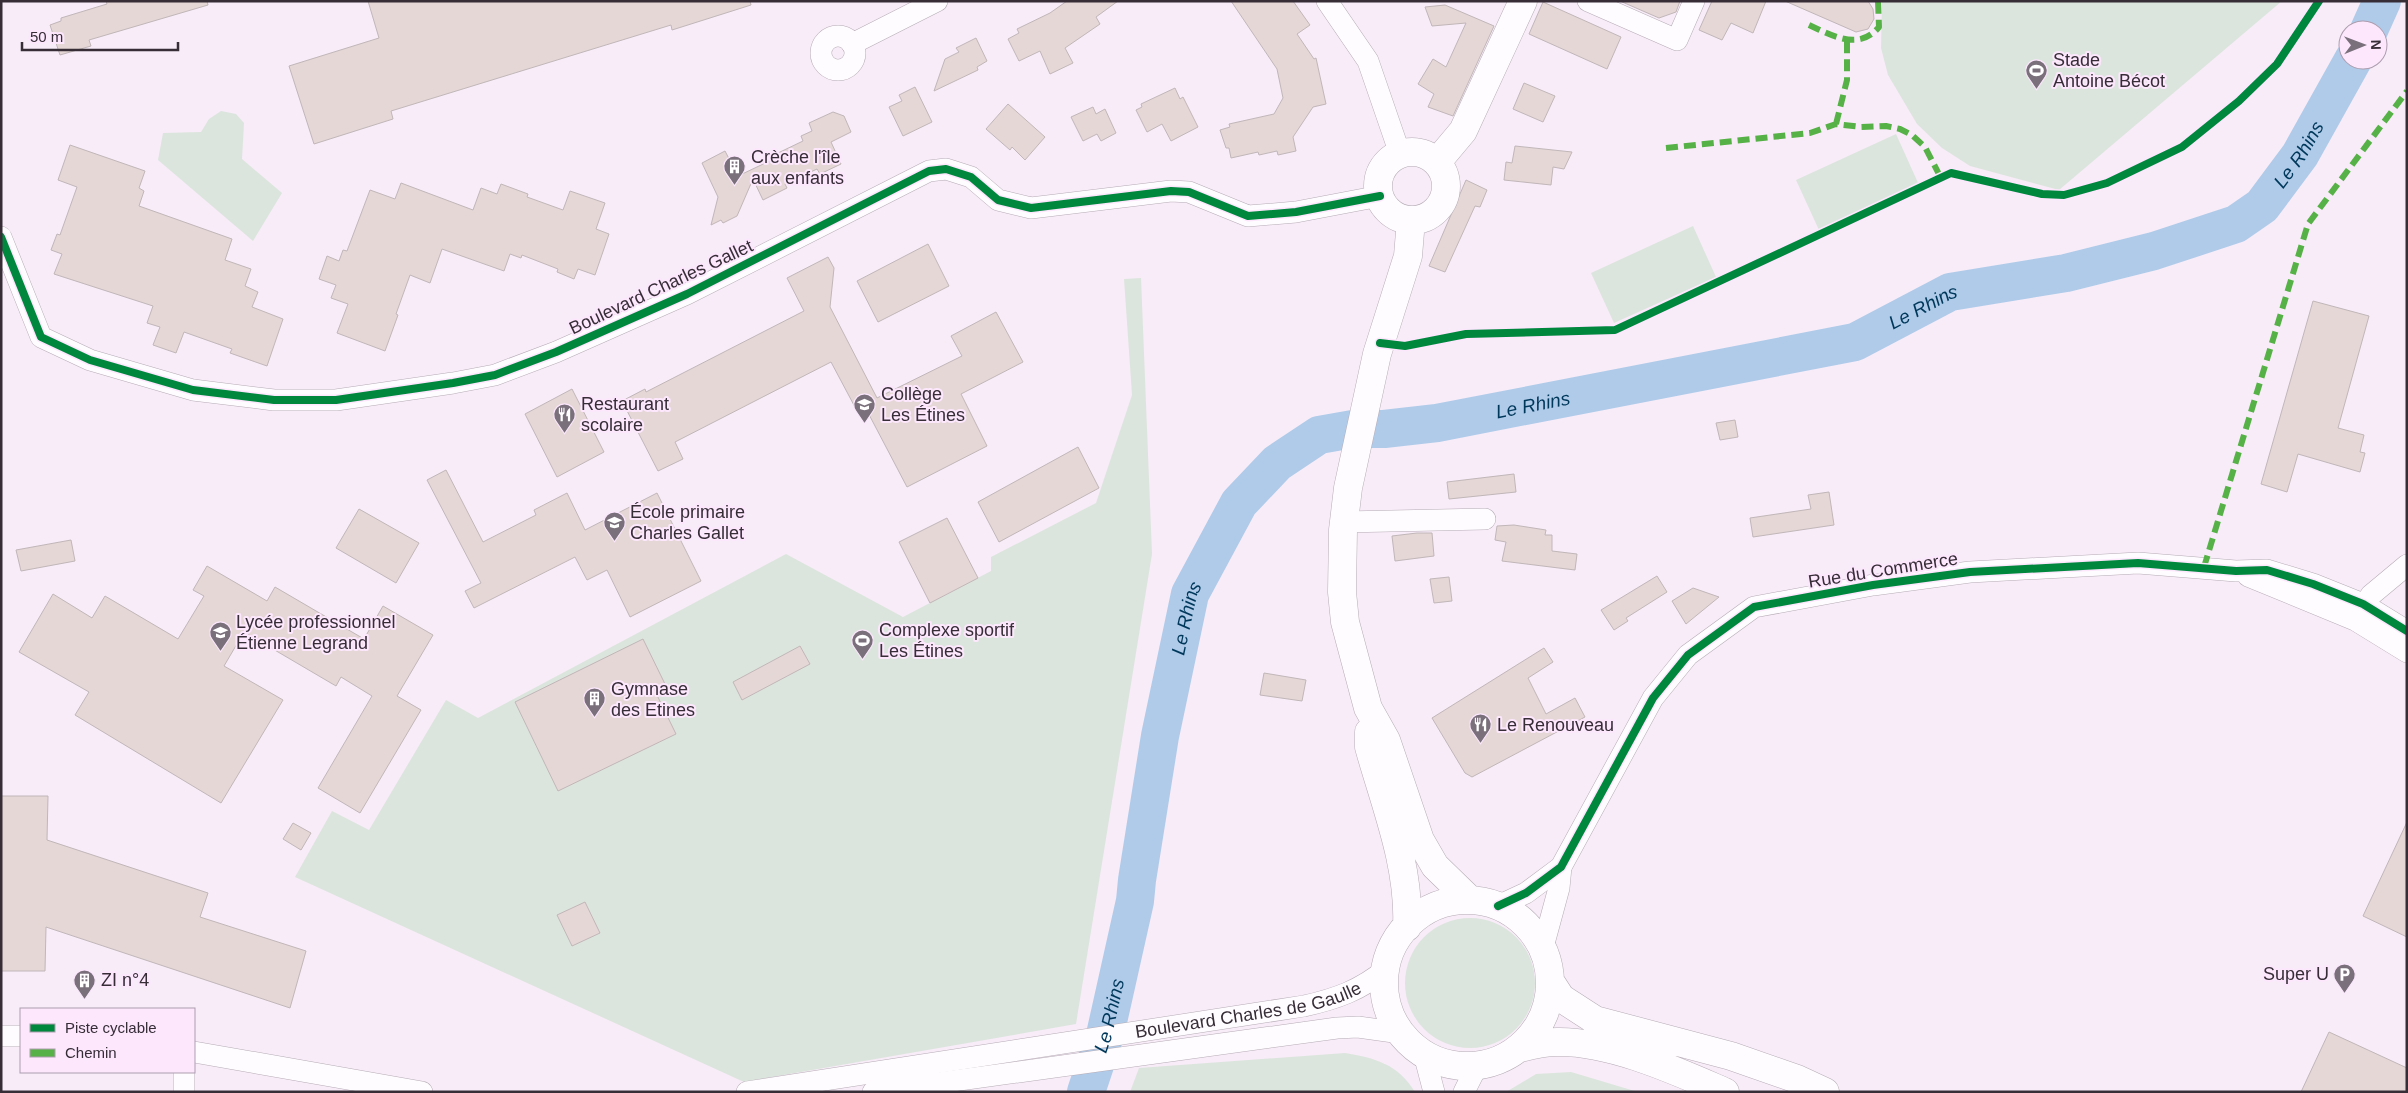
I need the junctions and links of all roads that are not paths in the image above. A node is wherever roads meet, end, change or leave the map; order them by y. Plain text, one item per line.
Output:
1 (937, 1) edge
2 (1327, 1) edge
3 (1523, 1) edge
4 (1588, 1) edge
5 (1694, 1) edge
6 (852, 44) dead end
7 (1400, 154) junction
8 (1437, 162) junction
9 (1380, 196) junction
10 (1411, 220) junction
11 (1, 237) edge
12 (1485, 519) dead end
13 (1344, 522) junction
14 (2407, 565) edge
15 (2359, 612) junction
16 (2401, 629) edge
17 (2407, 652) edge
18 (1368, 708) junction
19 (1561, 867) junction
20 (1470, 900) junction
21 (1498, 906) junction
22 (1407, 927) junction
23 (1542, 947) junction
24 (1386, 969) junction
25 (1550, 981) junction
26 (1401, 1033) junction
27 (1, 1036) edge
28 (20, 1036) edge
29 (1520, 1048) junction
30 (195, 1052) edge
31 (1424, 1054) junction
32 (1477, 1066) junction
33 (184, 1073) edge
34 (184, 1092) edge
35 (422, 1092) edge
36 (746, 1092) edge
37 (873, 1092) edge
38 (1434, 1092) edge
39 (1464, 1092) edge
40 (1725, 1092) edge
41 (1825, 1092) edge

1 - 6 street
2 - 7 street
3 - 8 main road
4 - 5 street
7 - 8 main road
7 - 9 main road
8 - 10 main road
9 - 10 main road
9 - 11 street, Boulevard Charles Gallet
10 - 13 main road
12 - 13 street
13 - 18 main road
14 - 15 street
15 - 16 street, Rue du Commerce
15 - 19 street, Rue du Commerce
16 - 17 street, Rue du Commerce
18 - 20 main road
18 - 22 main road
19 - 21 street, Rue du Commerce
19 - 23 street, Rue du Commerce
20 - 21 main road
20 - 22 main road
21 - 23 main road
22 - 24 main road
23 - 25 main road
24 - 26 main road
24 - 36 street, Boulevard Charles de Gaulle
25 - 29 main road
25 - 41 main road
26 - 31 main road
26 - 37 street, Boulevard Charles de Gaulle
27 - 28 street
29 - 32 main road
29 - 40 main road
30 - 35 street
31 - 32 main road
31 - 38 street
32 - 39 street
33 - 34 street

